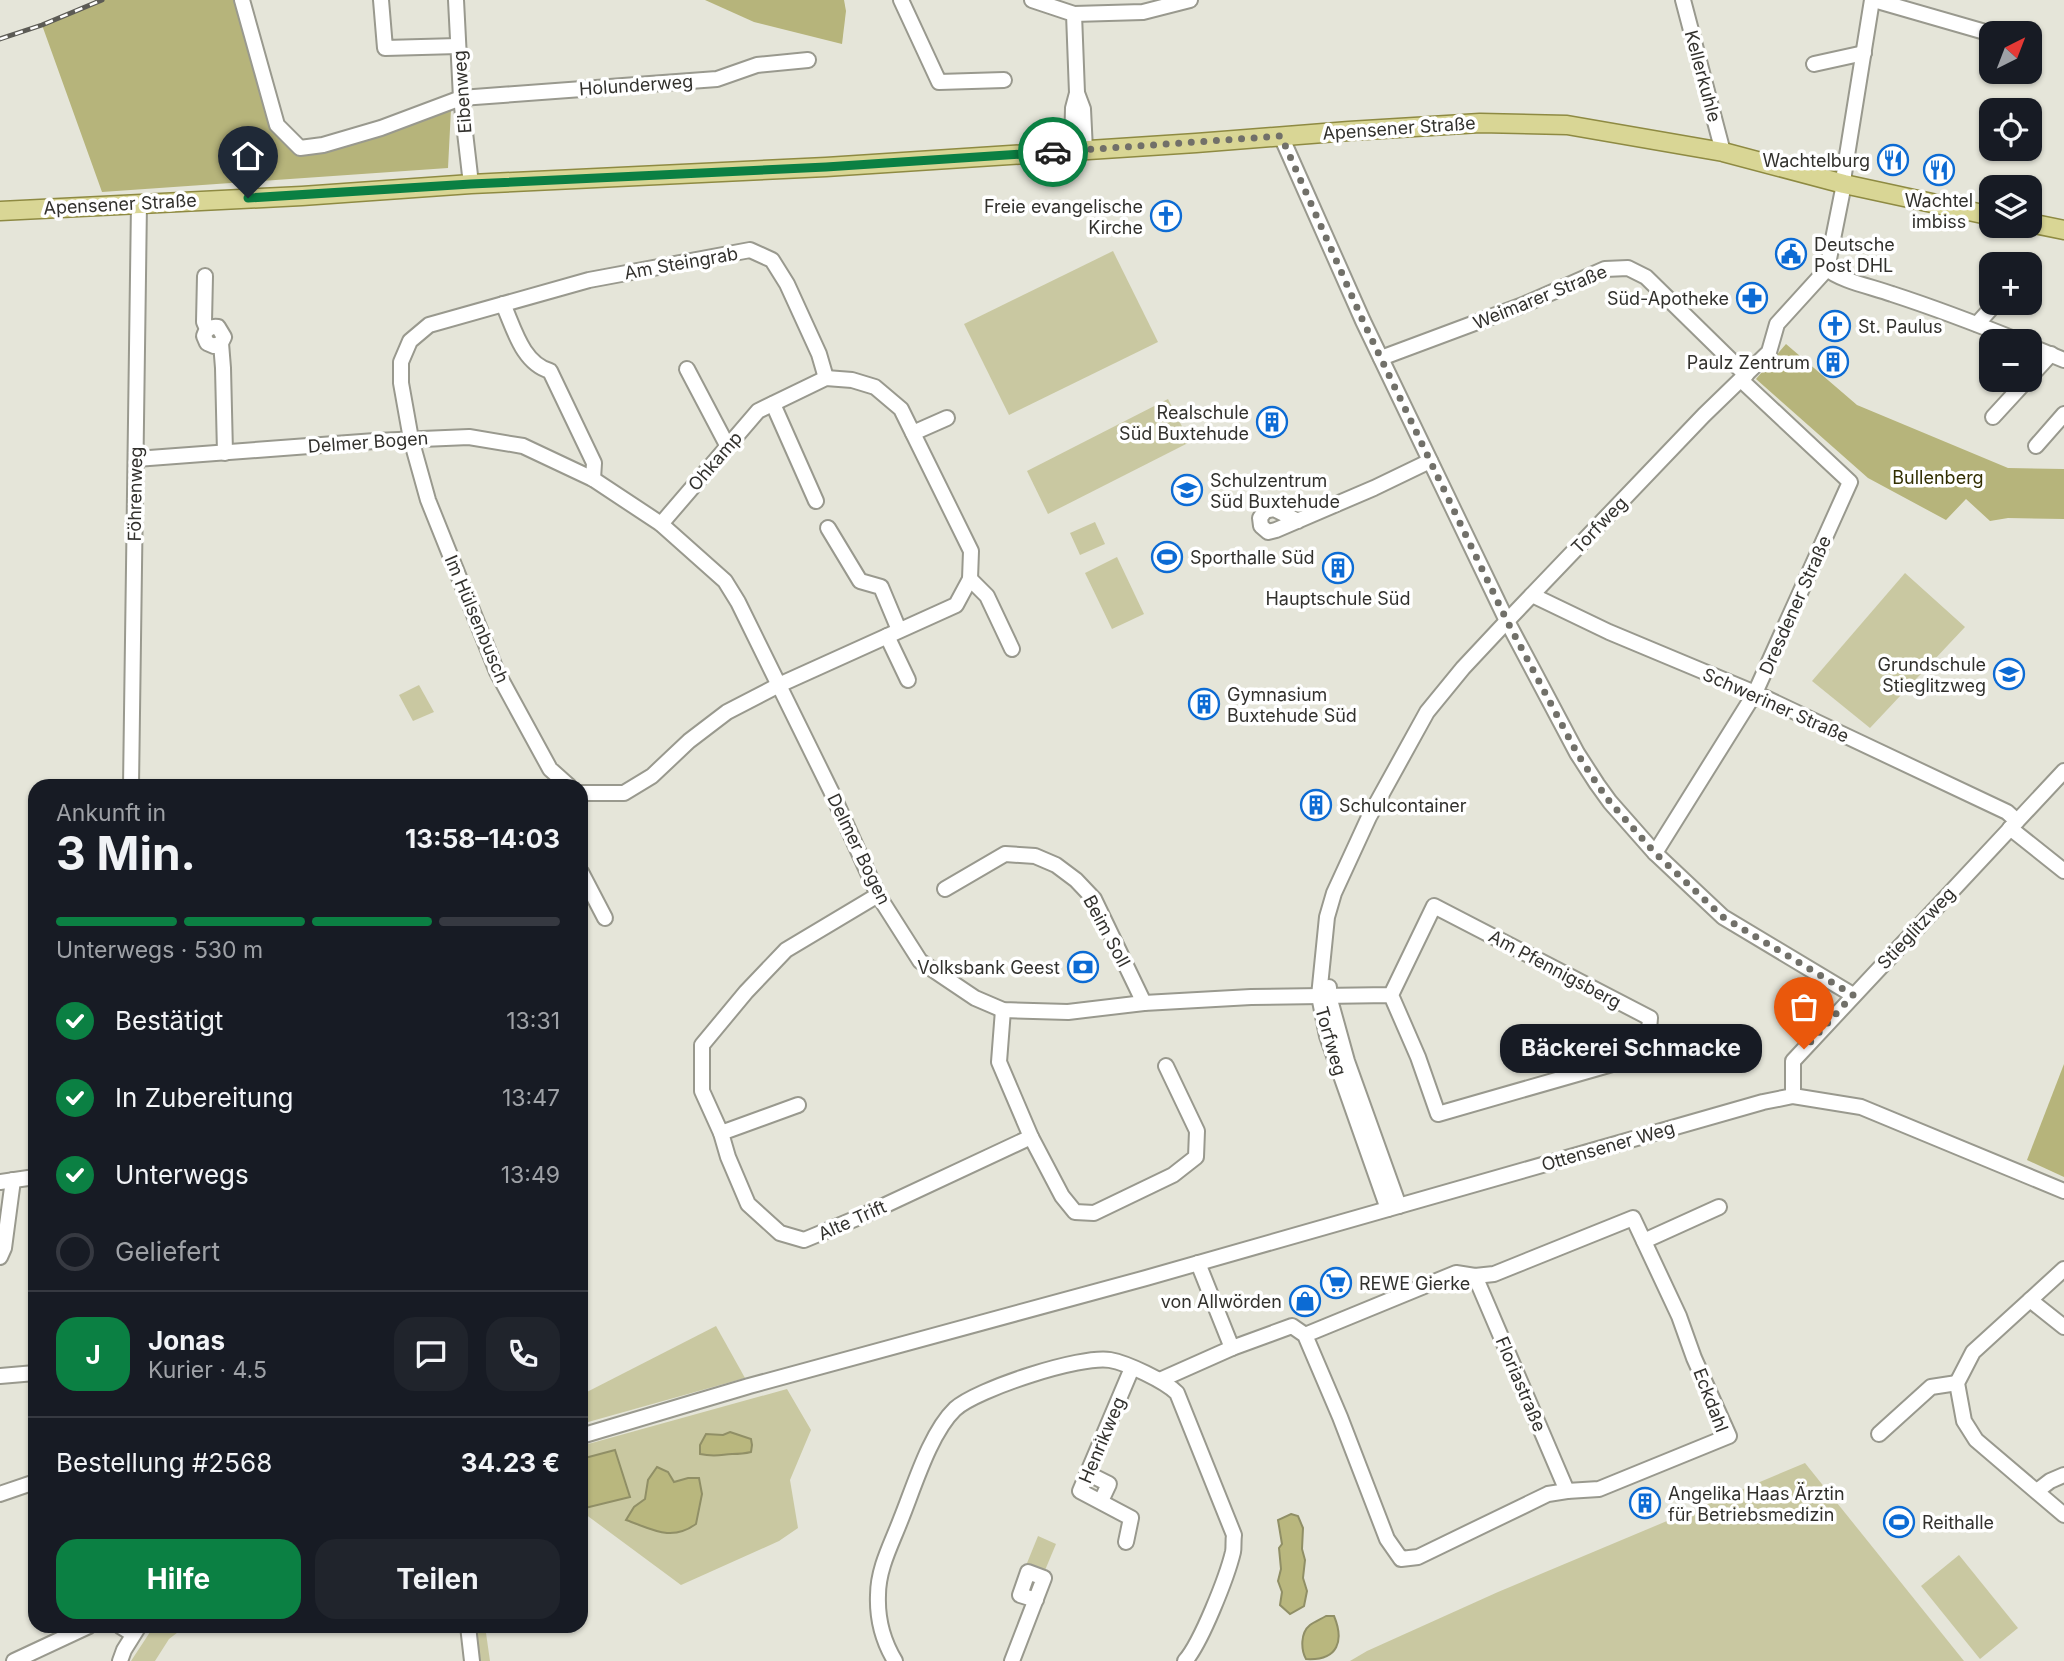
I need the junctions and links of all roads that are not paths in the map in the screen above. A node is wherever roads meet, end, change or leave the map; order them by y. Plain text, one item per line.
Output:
1 (242, 0) edge
2 (381, 0) edge
3 (456, 0) edge
4 (901, 0) edge
5 (1031, 0) edge
6 (1190, 0) edge
7 (1683, 0) edge
8 (1873, 0) edge
9 (1074, 15) junction
10 (1979, 30) edge
11 (458, 46) junction
12 (1864, 52) junction
13 (808, 60) dead end
14 (1814, 64) dead end
15 (1004, 80) dead end
16 (461, 98) junction
17 (1281, 136) junction
18 (1079, 150) junction
19 (1723, 152) junction
20 (471, 184) junction
21 (1844, 184) junction
22 (139, 203) junction
23 (0, 211) edge
24 (1979, 213) edge
25 (2042, 225) edge
26 (2064, 230) edge
27 (1827, 269) junction
28 (205, 276) dead end
29 (503, 304) junction
30 (1985, 315) edge
31 (1977, 324) junction
32 (1989, 329) edge
33 (2057, 357) edge
34 (1381, 358) junction
35 (2042, 368) edge
36 (687, 369) dead end
37 (1743, 377) junction
38 (826, 378) junction
39 (2016, 392) edge
40 (773, 404) junction
41 (2064, 414) edge
42 (1993, 417) dead end
43 (947, 418) dead end
44 (913, 433) junction
45 (411, 439) junction
46 (727, 445) junction
47 (2036, 446) dead end
48 (225, 453) junction
49 (136, 459) junction
50 (1430, 461) junction
51 (593, 479) junction
52 (816, 501) dead end
53 (1298, 521) dead end
54 (661, 524) junction
55 (828, 528) dead end
56 (970, 579) junction
57 (1532, 595) junction
58 (1507, 621) junction
59 (893, 633) junction
60 (1013, 649) dead end
61 (908, 680) dead end
62 (779, 685) junction
63 (1755, 693) junction
64 (2064, 771) edge
65 (131, 779) edge
66 (561, 779) edge
67 (588, 793) edge
68 (2013, 824) junction
69 (1655, 853) junction
70 (2064, 871) edge
71 (588, 885) edge
72 (945, 889) dead end
73 (878, 895) junction
74 (605, 918) dead end
75 (1391, 995) junction
76 (1853, 995) junction
77 (1324, 996) junction
78 (1144, 1003) junction
79 (1003, 1010) junction
80 (1166, 1066) dead end
81 (1793, 1096) junction
82 (798, 1105) dead end
83 (721, 1133) junction
84 (1031, 1137) junction
85 (28, 1178) edge
86 (7, 1181) edge
87 (2064, 1191) edge
88 (1393, 1207) junction
89 (1718, 1207) dead end
90 (1644, 1241) junction
91 (2, 1252) edge
92 (1198, 1263) junction
93 (2064, 1269) edge
94 (1475, 1276) junction
95 (2030, 1300) junction
96 (2064, 1327) edge
97 (1306, 1335) junction
98 (1232, 1348) junction
99 (1132, 1368) junction
100 (28, 1374) edge
101 (0, 1376) edge
102 (1160, 1380) junction
103 (1957, 1383) junction
104 (588, 1434) edge
105 (1879, 1434) dead end
106 (2064, 1475) edge
107 (28, 1484) edge
108 (1567, 1491) junction
109 (2037, 1491) junction
110 (0, 1494) edge
111 (2064, 1515) edge
112 (1126, 1542) dead end
113 (1044, 1578) dead end
114 (74, 1633) edge
115 (134, 1633) edge
116 (469, 1633) edge
117 (14, 1661) edge
118 (120, 1661) edge
119 (472, 1661) edge
120 (895, 1661) edge
121 (1012, 1661) edge
122 (1185, 1661) edge

1 - 16 street, Holunderweg
2 - 11 street
3 - 11 street, Eibenweg
4 - 15 street
5 - 9 street
6 - 9 street
7 - 19 street, Kellerkuhle
8 - 10 street
8 - 12 street
9 - 18 street
11 - 16 street, Eibenweg
12 - 14 street
12 - 21 street
13 - 16 street, Holunderweg
16 - 20 street, Eibenweg
17 - 18 main road, Apensener Straße
17 - 19 main road, Apensener Straße
17 - 34 street
18 - 20 main road, Apensener Straße
19 - 21 main road, Apensener Straße
20 - 22 main road, Apensener Straße
21 - 24 main road, Apensener Straße
21 - 27 street
22 - 23 main road, Apensener Straße
22 - 49 street, Föhrenweg
25 - 26 main road
27 - 31 street
27 - 37 street, Torfweg
28 - 48 street
29 - 38 street, Am Steingrab
29 - 45 street, Am Steingrab
29 - 51 street
30 - 31 street
31 - 32 street
33 - 35 street
34 - 37 street, Weimarer Straße
34 - 50 street
36 - 46 street
37 - 57 street, Torfweg
37 - 63 street, Dresdener Straße
38 - 40 street, Ohkamp
38 - 44 street
39 - 42 street
40 - 46 street, Ohkamp
40 - 52 street
41 - 47 street
43 - 44 street
44 - 56 street
45 - 48 street, Delmer Bogen
45 - 51 street, Delmer Bogen
45 - 66 street, Im Hülsenbusch
46 - 54 street, Ohkamp
48 - 49 street, Delmer Bogen
49 - 65 street, Föhrenweg
50 - 53 street
50 - 58 street
51 - 54 street, Delmer Bogen
54 - 62 street, Delmer Bogen
55 - 59 street
56 - 59 street
56 - 60 street
57 - 58 street, Torfweg
57 - 63 street, Schweriner Straße
58 - 69 street
58 - 77 street, Torfweg
59 - 61 street
59 - 62 street
62 - 67 street
62 - 73 street, Delmer Bogen
63 - 68 street, Schweriner Straße
63 - 69 street, Dresdener Straße
64 - 68 street, Stieglitzweg
68 - 70 street, Schweriner Straße
68 - 76 street, Stieglitzweg
69 - 76 street
71 - 74 street
72 - 78 street, Beim Soll
73 - 79 street, Delmer Bogen
73 - 83 street, Alte Trift
75 - 75 street, Am Pfennigsberg
75 - 77 street
76 - 81 street, Stieglitzweg
77 - 78 street, Delmer Bogen
77 - 88 street, Torfweg
78 - 79 street, Delmer Bogen
79 - 84 street
80 - 84 street
81 - 87 street, Ottensener Weg
81 - 88 street, Ottensener Weg
82 - 83 street
83 - 84 street, Alte Trift
85 - 86 street
86 - 91 street
88 - 92 street, Ottensener Weg
89 - 90 street
90 - 94 street, Eckdahl
90 - 108 street, Eckdahl
92 - 98 street
92 - 104 street, Ottensener Weg
93 - 95 street
94 - 97 street, Eckdahl
94 - 108 street, Floriastraße
95 - 96 street
95 - 103 street
97 - 98 street, Eckdahl
97 - 108 street, Eckdahl
98 - 102 street
99 - 102 street
99 - 112 street, Henrikweg
99 - 120 street
100 - 101 street
102 - 122 street
103 - 105 street
103 - 109 street
106 - 109 street
107 - 110 street
109 - 111 street
113 - 121 street
114 - 117 street
115 - 118 street
116 - 119 street

